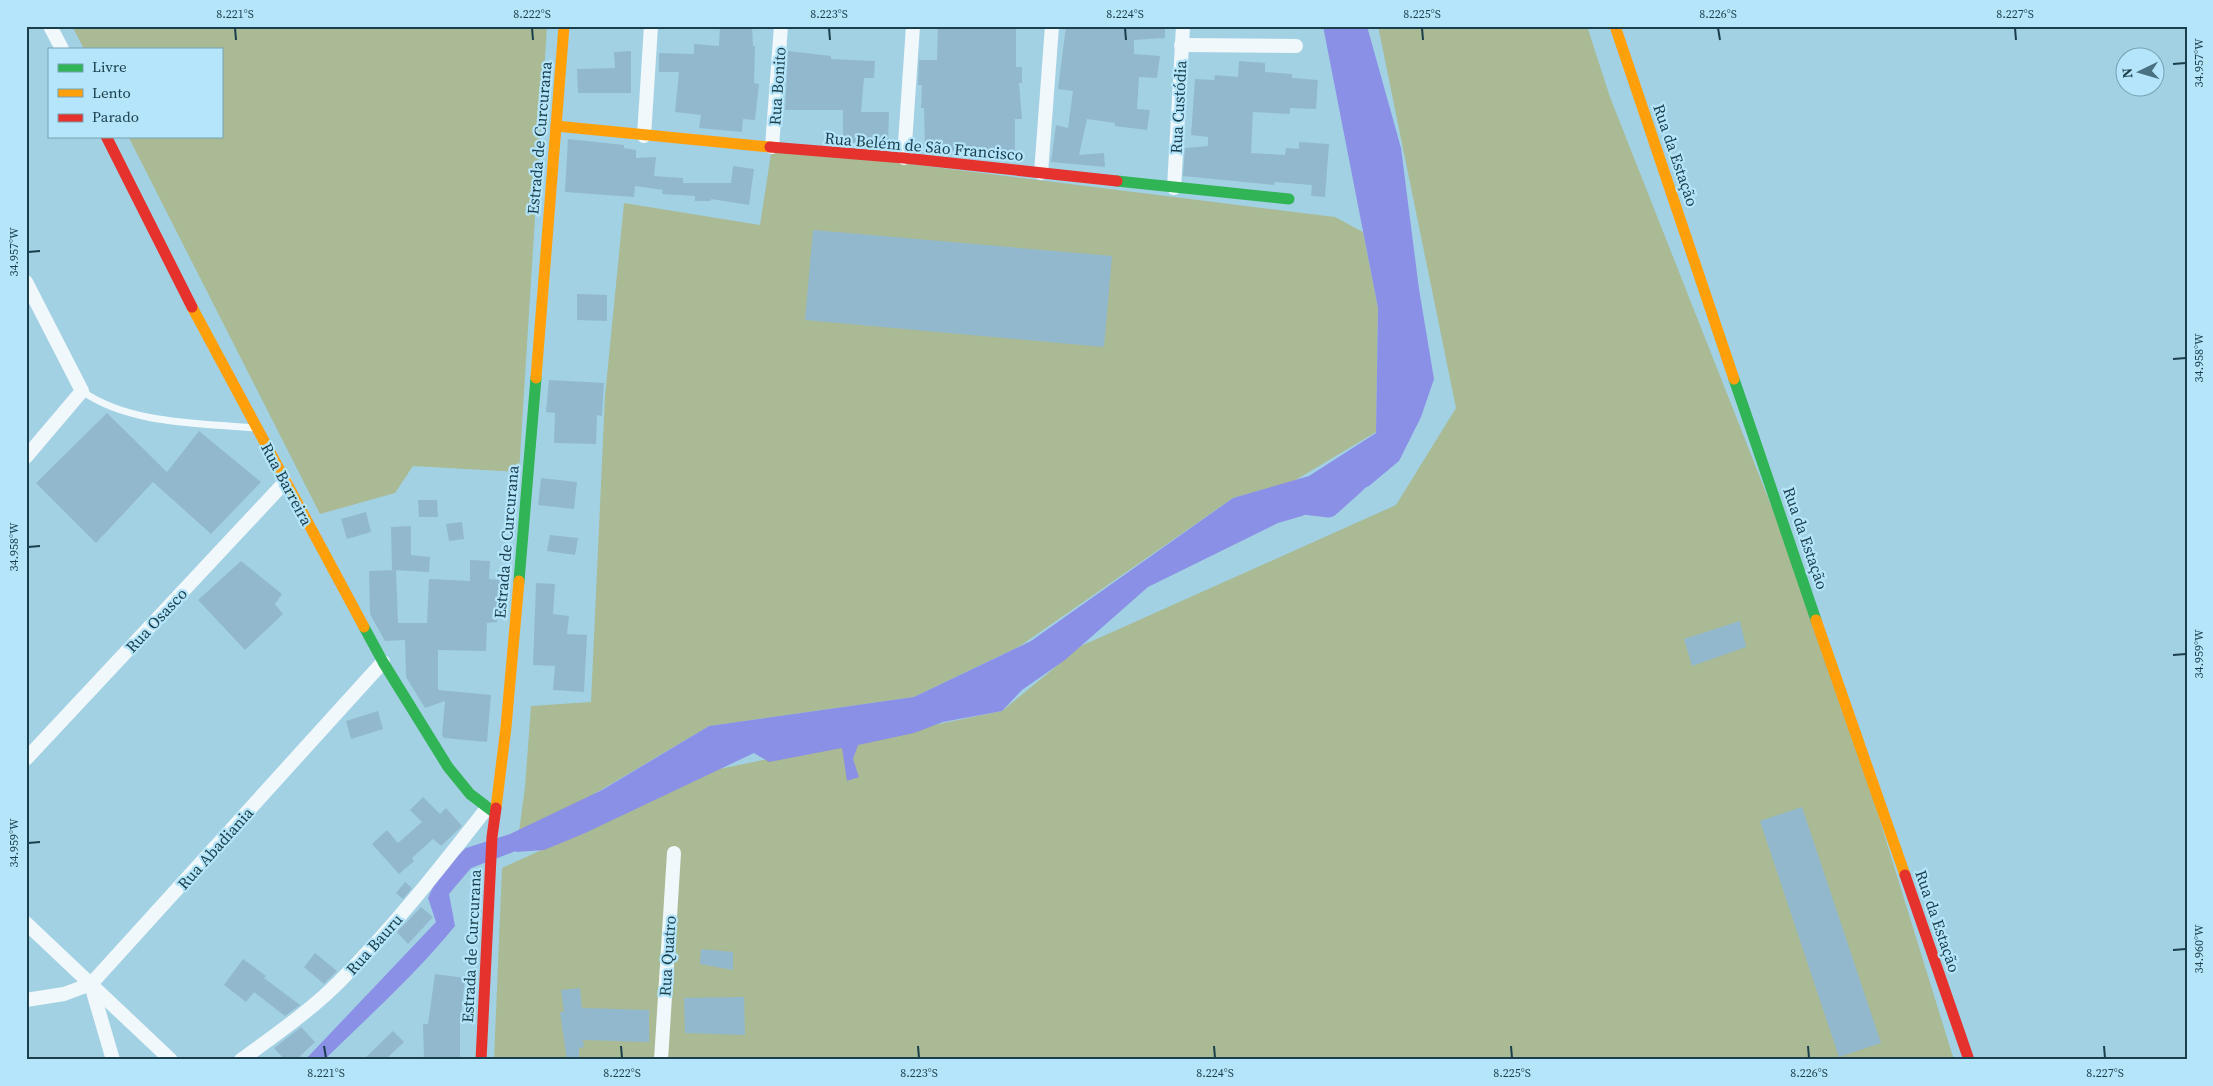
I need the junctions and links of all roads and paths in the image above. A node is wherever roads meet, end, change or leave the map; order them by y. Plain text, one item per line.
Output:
1 (50, 26) edge
2 (564, 26) edge
3 (651, 26) edge
4 (781, 26) edge
5 (913, 26) edge
6 (1052, 26) edge
7 (1183, 26) edge
8 (1615, 26) edge
9 (1181, 45) junction
10 (1296, 46) dead end
11 (61, 48) edge
12 (556, 126) junction
13 (644, 136) junction
14 (107, 138) edge
15 (772, 147) junction
16 (904, 158) junction
17 (1041, 173) junction
18 (1174, 188) junction
19 (1289, 199) dead end
20 (26, 282) edge
21 (82, 391) junction
22 (256, 428) junction
23 (26, 457) edge
24 (285, 482) junction
25 (383, 662) junction
26 (26, 760) edge
27 (491, 811) junction
28 (674, 853) dead end
29 (26, 923) edge
30 (91, 984) junction
31 (26, 1000) edge
32 (113, 1060) edge
33 (171, 1060) edge
34 (241, 1060) edge
35 (481, 1060) edge
36 (660, 1060) edge
37 (1969, 1060) edge

1 - 11 street
2 - 12 street, Estrada de Curcurana
3 - 13 street
4 - 15 street, Rua Bonito
5 - 16 street
6 - 17 street
7 - 9 street, Rua Custódia
8 - 37 street, Rua da Estação
9 - 10 street
9 - 18 street, Rua Custódia
12 - 13 street, Rua Belém de São Francisco
12 - 27 street, Estrada de Curcurana
13 - 15 street, Rua Belém de São Francisco
14 - 22 street, Rua Barreira
15 - 16 street, Rua Belém de São Francisco
16 - 17 street, Rua Belém de São Francisco
17 - 18 street, Rua Belém de São Francisco
18 - 19 street, Rua Belém de São Francisco
20 - 21 street
21 - 22 lane
21 - 23 street
22 - 24 street, Rua Barreira
24 - 25 street, Rua Barreira
24 - 26 street, Rua Osasco
25 - 27 street, Rua Barreira
25 - 30 street, Rua Abadiania
27 - 34 street, Rua Bauru
27 - 35 street, Estrada de Curcurana
28 - 36 street, Rua Quatro
29 - 30 street
30 - 31 street, Rua Abadiania
30 - 32 street
30 - 33 street

